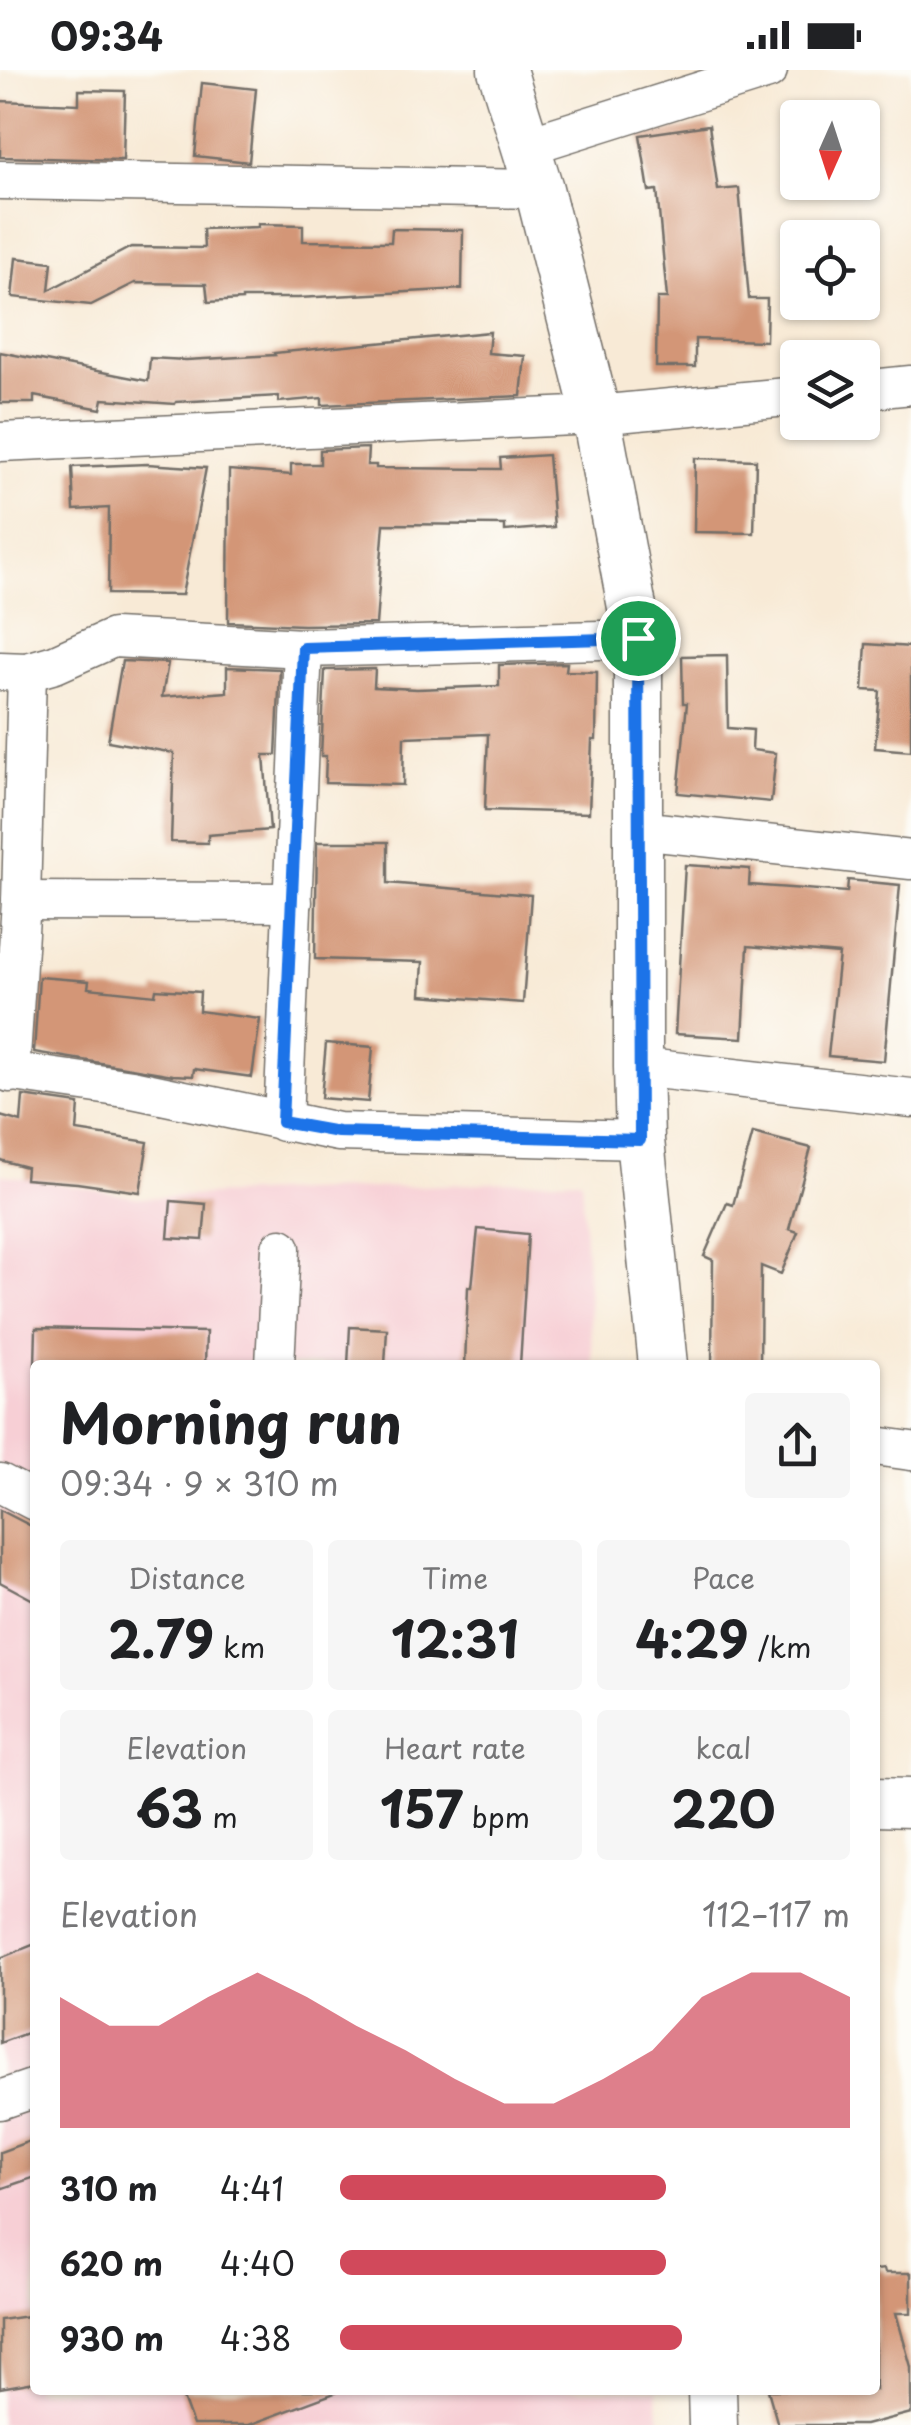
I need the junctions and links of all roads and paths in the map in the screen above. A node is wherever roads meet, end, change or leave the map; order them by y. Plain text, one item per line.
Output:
1 (502, 70) edge
2 (768, 70) edge
3 (533, 168) junction
4 (0, 180) edge
5 (911, 385) edge
6 (880, 388) edge
7 (780, 398) edge
8 (596, 414) junction
9 (0, 442) edge
10 (638, 638) junction
11 (303, 648) junction
12 (14, 672) edge
13 (639, 830) junction
14 (911, 860) edge
15 (21, 901) junction
16 (293, 902) junction
17 (638, 1067) junction
18 (5, 1072) edge
19 (911, 1098) edge
20 (282, 1122) junction
21 (640, 1140) junction
22 (281, 1248) dead end
23 (275, 1360) edge
24 (662, 1360) edge
25 (880, 1447) edge
26 (911, 1450) edge
27 (0, 1482) edge
28 (30, 1497) edge
29 (880, 1802) edge
30 (911, 1804) edge
31 (30, 2090) edge
32 (0, 2100) edge
33 (712, 2395) edge
34 (713, 2425) edge

1 - 3 street
2 - 3 street
3 - 4 street
3 - 8 street
5 - 6 street
7 - 8 street
8 - 9 street
8 - 10 street
10 - 11 street
10 - 13 street
11 - 12 street
11 - 16 street
12 - 15 street
13 - 14 street
13 - 17 street
15 - 16 street
15 - 18 street
16 - 20 street
17 - 19 street
17 - 21 street
18 - 20 street
20 - 21 street
21 - 24 street
22 - 23 street
25 - 26 street
27 - 28 street
29 - 30 street
31 - 32 street
33 - 34 street

